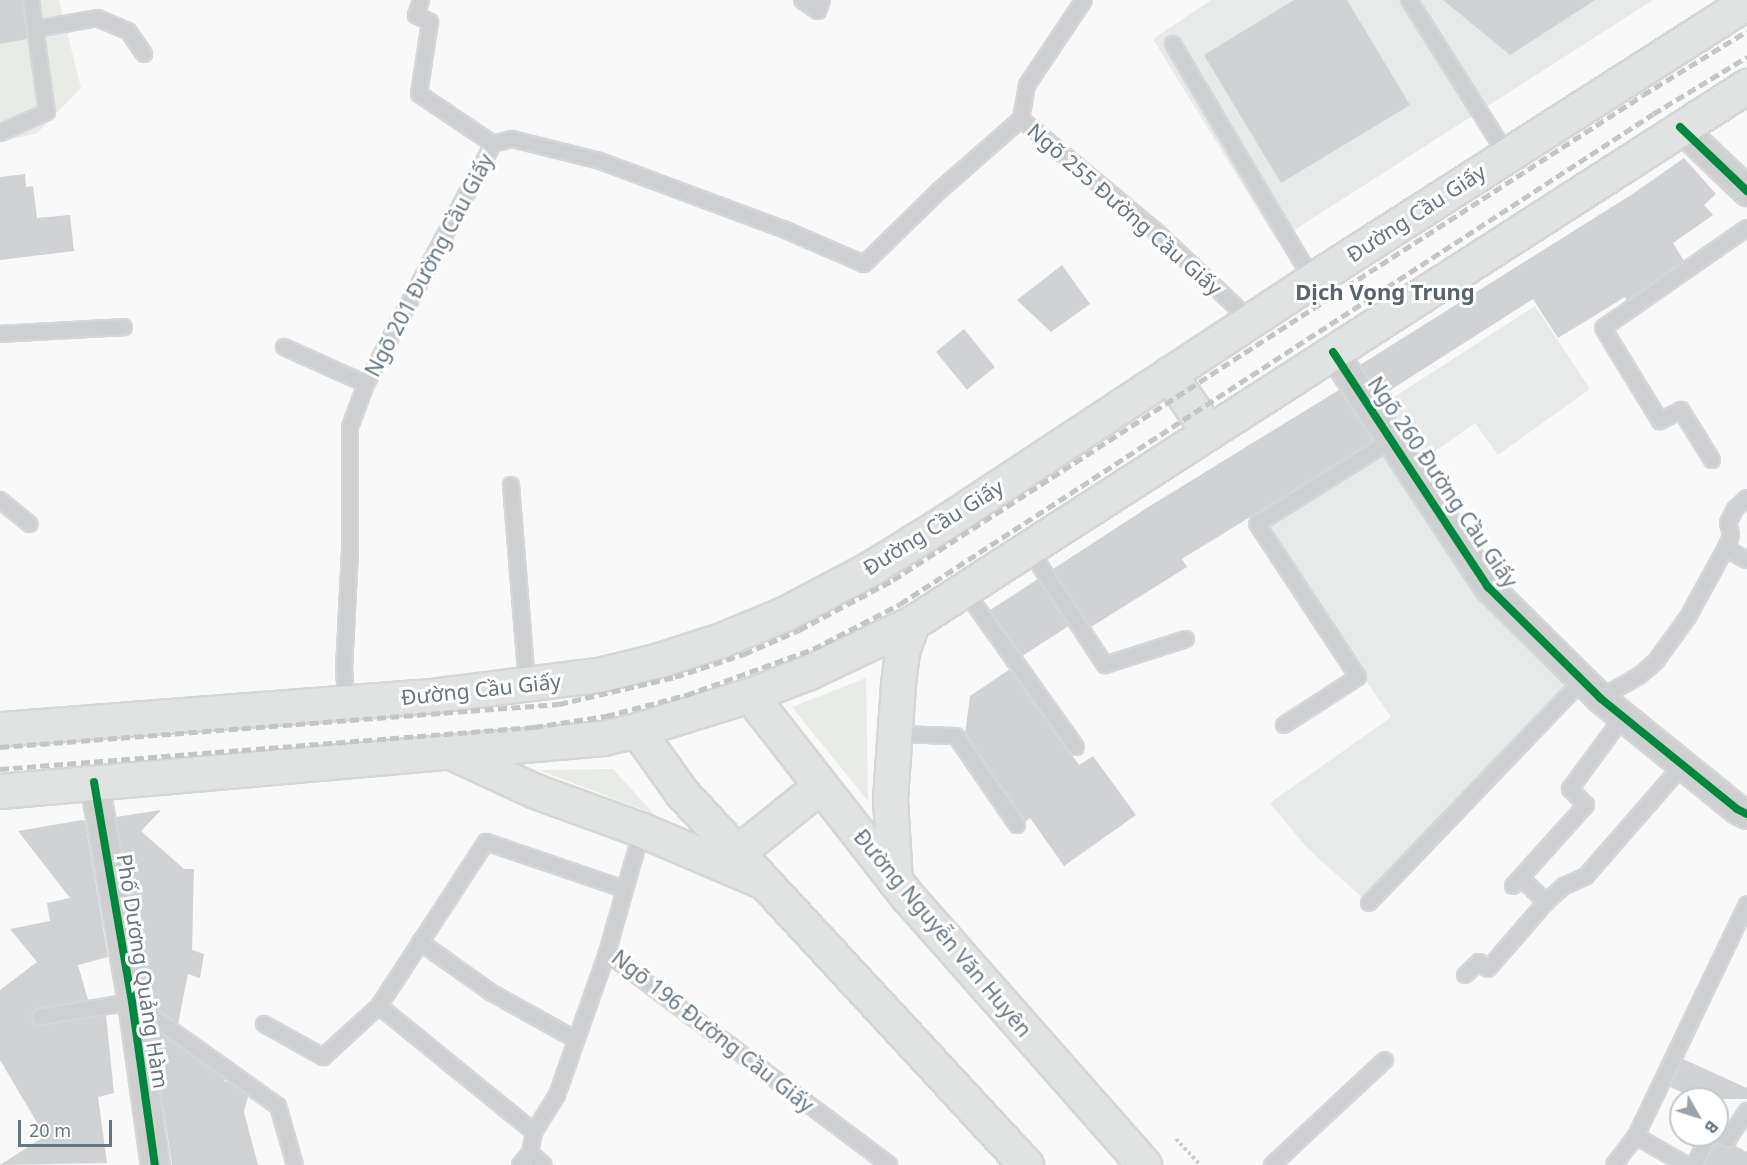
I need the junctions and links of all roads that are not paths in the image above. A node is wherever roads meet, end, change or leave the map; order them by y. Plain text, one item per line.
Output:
1 (31, 0) edge
2 (421, 0) edge
3 (802, 0) edge
4 (822, 0) edge
5 (1084, 0) edge
6 (1409, 0) edge
7 (1747, 2) edge
8 (36, 29) junction
9 (1173, 44) dead end
10 (144, 54) dead end
11 (1747, 86) edge
12 (1021, 119) junction
13 (1680, 128) junction
14 (0, 133) edge
15 (493, 144) junction
16 (1507, 155) junction
17 (1747, 191) edge
18 (1747, 228) edge
19 (1312, 280) junction
20 (1250, 320) junction
21 (124, 327) dead end
22 (0, 334) edge
23 (284, 347) dead end
24 (1333, 352) junction
25 (1169, 374) junction
26 (366, 384) junction
27 (1209, 432) junction
28 (1390, 441) junction
29 (1712, 460) dead end
30 (511, 485) dead end
31 (1747, 498) edge
32 (0, 500) edge
33 (30, 524) dead end
34 (1728, 544) junction
35 (1029, 549) junction
36 (1747, 560) edge
37 (963, 588) junction
38 (912, 623) junction
39 (1186, 639) dead end
40 (527, 684) junction
41 (1592, 689) junction
42 (750, 694) junction
43 (346, 703) junction
44 (1623, 717) junction
45 (1284, 725) dead end
46 (0, 729) edge
47 (637, 730) junction
48 (895, 734) junction
49 (1076, 747) dead end
50 (448, 751) junction
51 (1683, 765) junction
52 (94, 782) junction
53 (820, 786) junction
54 (0, 790) edge
55 (1747, 814) edge
56 (1017, 825) dead end
57 (642, 830) junction
58 (738, 852) junction
59 (894, 881) junction
60 (767, 883) junction
61 (624, 889) junction
62 (1546, 902) junction
63 (1369, 903) dead end
64 (1747, 904) edge
65 (420, 942) junction
66 (607, 953) junction
67 (1465, 975) dead end
68 (132, 1002) junction
69 (379, 1006) junction
70 (40, 1017) dead end
71 (264, 1024) dead end
72 (575, 1040) junction
73 (1385, 1060) dead end
74 (1747, 1111) edge
75 (534, 1132) junction
76 (1636, 1136) junction
77 (1729, 1138) edge
78 (1704, 1147) edge
79 (530, 1153) junction
80 (1668, 1161) edge
81 (155, 1165) edge
82 (295, 1165) edge
83 (520, 1165) edge
84 (544, 1165) edge
85 (889, 1165) edge
86 (1026, 1165) edge
87 (1144, 1165) edge
88 (1272, 1165) edge
89 (1614, 1165) edge
90 (1686, 1165) edge
91 (1694, 1165) edge

1 - 8 lane
2 - 15 lane
3 - 4 lane
5 - 12 lane, Ngõ 255 Đường Cầu Giấy
6 - 16 lane
7 - 16 main road, Đường Cầu Giấy
8 - 10 lane
8 - 14 lane
9 - 19 lane
11 - 13 main road
12 - 15 lane, Ngõ 201 Đường Cầu Giấy
12 - 20 lane, Ngõ 255 Đường Cầu Giấy
13 - 17 street
13 - 24 main road
15 - 26 lane, Ngõ 201 Đường Cầu Giấy
16 - 19 main road, Đường Cầu Giấy
18 - 29 lane
19 - 20 main road, Đường Cầu Giấy
20 - 25 main road, Đường Cầu Giấy
21 - 22 lane
23 - 26 lane
24 - 27 main road
24 - 28 street, Ngõ 260 Đường Cầu Giấy
25 - 27 main road
25 - 40 main road, Đường Cầu Giấy
26 - 43 lane, Ngõ 201 Đường Cầu Giấy
27 - 35 main road
28 - 41 street, Ngõ 260 Đường Cầu Giấy
28 - 45 lane
30 - 40 lane
31 - 34 lane
32 - 33 lane
34 - 36 lane
34 - 41 lane
35 - 37 main road
35 - 39 lane
37 - 38 main road
37 - 49 lane
38 - 42 main road
38 - 48 main road
40 - 43 main road, Đường Cầu Giấy
41 - 44 street, Ngõ 260 Đường Cầu Giấy
41 - 63 lane
42 - 47 main road
42 - 53 main road, Đường Nguyễn Văn Huyên
43 - 46 main road, Đường Cầu Giấy
44 - 51 street, Ngõ 260 Đường Cầu Giấy
44 - 62 lane
47 - 50 main road
47 - 58 main road
48 - 56 lane
48 - 59 main road
50 - 52 main road
50 - 57 main road
51 - 55 street, Ngõ 260 Đường Cầu Giấy
51 - 62 lane
52 - 54 main road
52 - 68 street, Phố Dương Quảng Hàm
53 - 58 main road
53 - 59 main road, Đường Nguyễn Văn Huyên
57 - 60 main road
57 - 61 lane, Ngõ 196 Đường Cầu Giấy
58 - 60 main road
59 - 87 main road, Đường Nguyễn Văn Huyên
60 - 86 main road
61 - 65 lane
61 - 66 lane, Ngõ 196 Đường Cầu Giấy
62 - 67 lane
64 - 76 lane
65 - 69 lane
65 - 72 lane
66 - 72 lane
66 - 85 lane, Ngõ 196 Đường Cầu Giấy
68 - 70 lane
68 - 81 street, Phố Dương Quảng Hàm
68 - 82 lane
69 - 71 lane
69 - 75 lane
72 - 75 lane
73 - 88 lane
74 - 77 lane
75 - 79 lane
76 - 80 lane
76 - 89 lane
78 - 91 lane
79 - 83 lane
79 - 84 lane
80 - 90 lane

